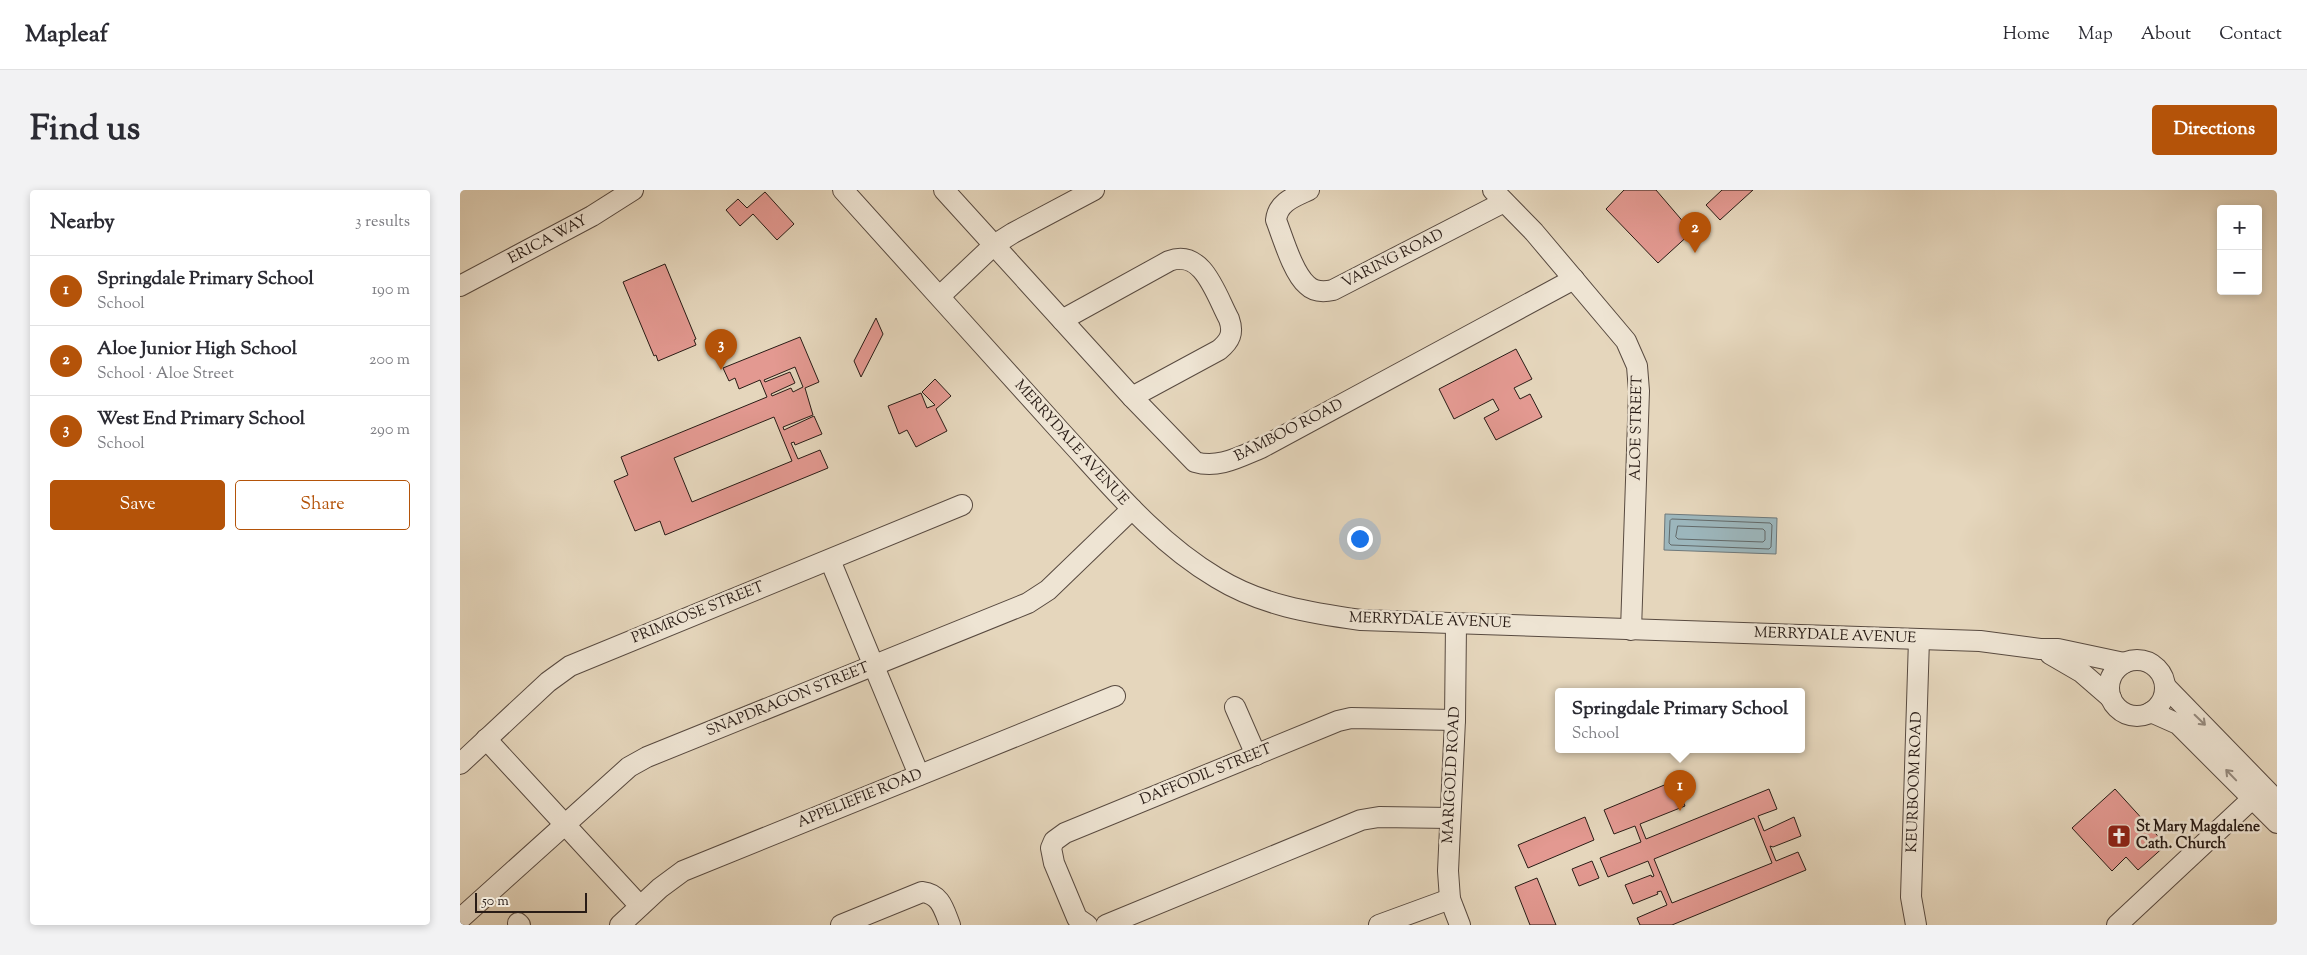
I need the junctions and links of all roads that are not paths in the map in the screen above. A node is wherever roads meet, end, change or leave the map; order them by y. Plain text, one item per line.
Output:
1 (633, 190) edge
2 (843, 190) edge
3 (944, 190) edge
4 (1094, 190) edge
5 (1309, 190) edge
6 (1498, 196) edge
7 (994, 246) junction
8 (1574, 279) junction
9 (460, 286) edge
10 (940, 296) junction
11 (1062, 320) junction
12 (1132, 397) junction
13 (962, 505) dead end
14 (1132, 509) junction
15 (830, 560) junction
16 (1456, 624) junction
17 (1631, 630) junction
18 (1920, 639) junction
19 (2040, 649) junction
20 (2124, 663) junction
21 (875, 665) junction
22 (2165, 686) junction
23 (1115, 696) dead end
24 (2111, 698) junction
25 (1235, 707) dead end
26 (2151, 712) junction
27 (1455, 720) junction
28 (486, 739) junction
29 (1256, 754) junction
30 (460, 764) edge
31 (919, 775) junction
32 (2253, 798) junction
33 (2277, 801) edge
34 (1450, 818) junction
35 (2277, 823) edge
36 (563, 825) junction
37 (1450, 899) junction
38 (640, 906) junction
39 (460, 919) edge
40 (620, 925) edge
41 (841, 925) edge
42 (950, 925) edge
43 (1086, 925) edge
44 (1106, 925) edge
45 (1380, 925) edge
46 (1460, 925) edge
47 (1916, 925) edge
48 (2118, 925) edge

1 - 9 street, ERICA WAY
2 - 10 street, MERRYDALE AVENUE
3 - 7 street, BAMBOO ROAD
4 - 7 street
5 - 6 street, VARING ROAD
6 - 8 street, ALOE STREET
7 - 10 street
7 - 11 street, BAMBOO ROAD
8 - 12 street, BAMBOO ROAD
8 - 17 street, ALOE STREET
10 - 14 street, MERRYDALE AVENUE
11 - 12 street, BAMBOO ROAD
11 - 12 street
13 - 15 street, PRIMROSE STREET
14 - 16 street, MERRYDALE AVENUE
14 - 21 street, SNAPDRAGON STREET
15 - 21 street
15 - 28 street, PRIMROSE STREET
16 - 17 street, MERRYDALE AVENUE
16 - 27 street, MARIGOLD ROAD
17 - 18 street, MERRYDALE AVENUE
18 - 19 street, MERRYDALE AVENUE
18 - 47 street, KEURBOOM ROAD
19 - 20 street, MERRYDALE AVENUE
19 - 24 street, MERRYDALE AVENUE
20 - 22 street
20 - 24 street
21 - 31 street
21 - 36 street, SNAPDRAGON STREET
22 - 26 street
22 -> 33 street
23 - 31 street, APPELIEFIE ROAD
24 - 26 street
25 - 29 street
32 -> 26 street
27 - 29 street, DAFFODIL STREET
27 - 34 street, MARIGOLD ROAD
28 - 30 street, PRIMROSE STREET
28 - 36 street
29 - 43 street, DAFFODIL STREET
31 - 38 street, APPELIEFIE ROAD
32 - 35 street
32 - 48 street
34 - 37 street, MARIGOLD ROAD
34 - 44 street
36 - 38 street
36 - 39 street, SNAPDRAGON STREET
37 - 45 street
37 - 46 street, MARIGOLD ROAD
38 - 40 street, APPELIEFIE ROAD
41 - 42 street

